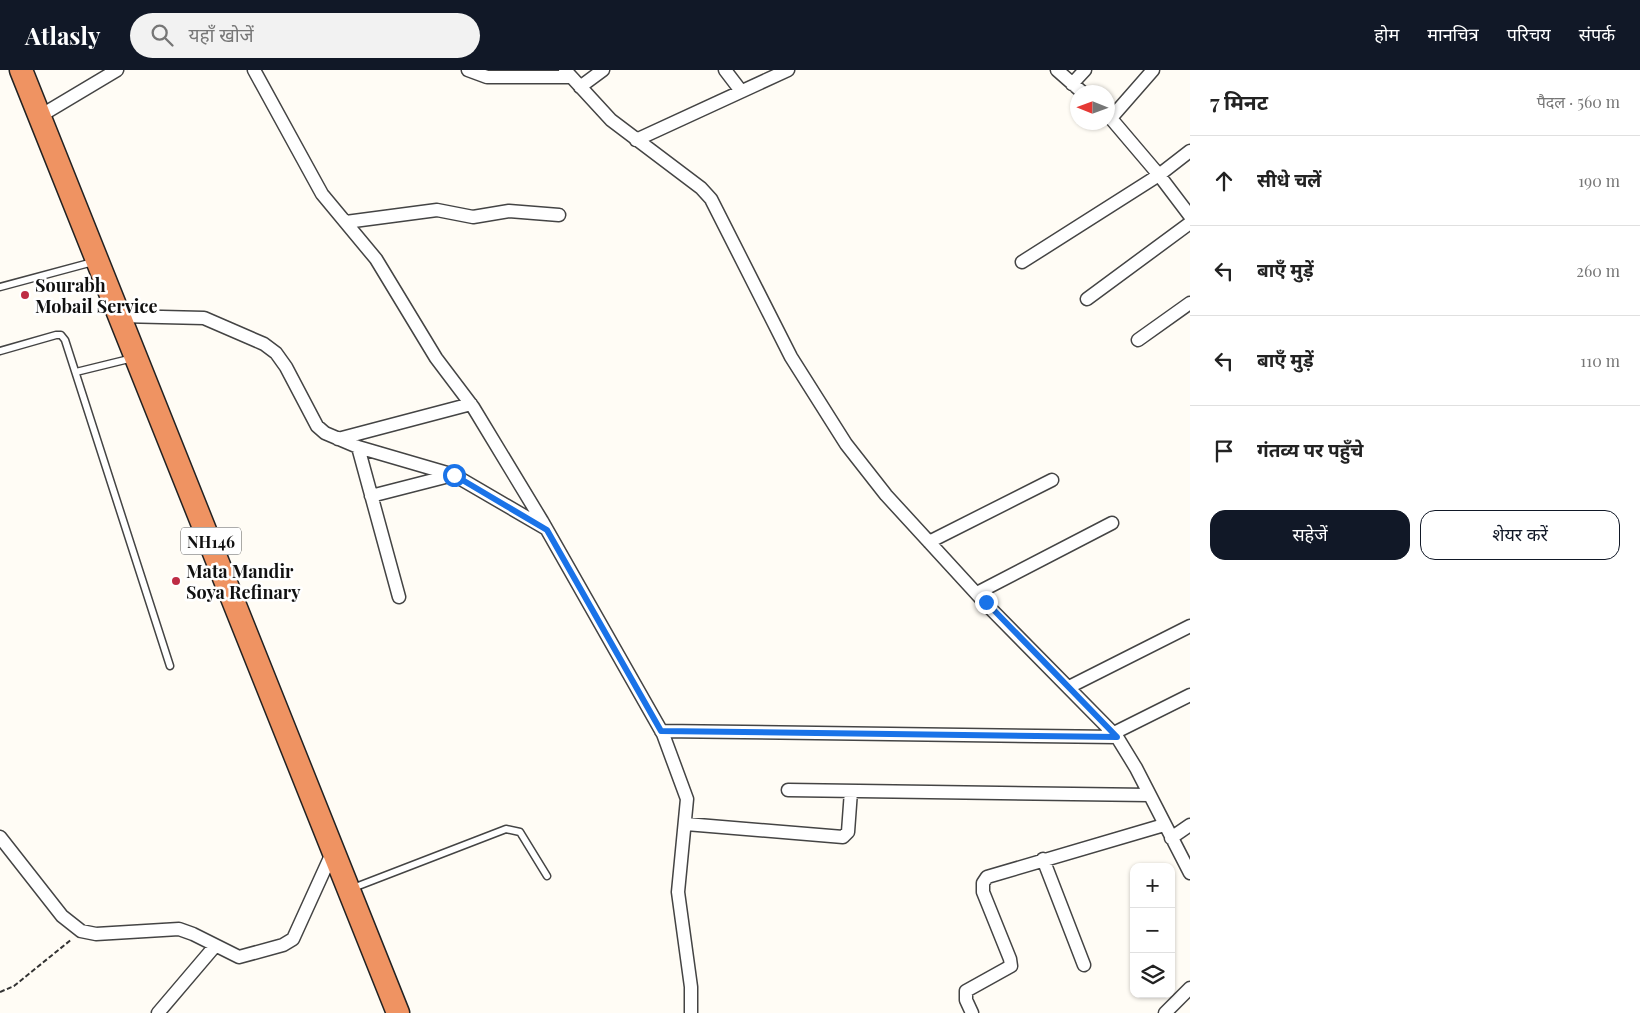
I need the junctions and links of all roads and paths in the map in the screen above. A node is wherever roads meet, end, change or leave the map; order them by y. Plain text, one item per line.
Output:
1 (21, 70) edge
2 (117, 70) edge
3 (254, 70) edge
4 (468, 70) edge
5 (603, 70) edge
6 (725, 70) edge
7 (788, 70) edge
8 (1057, 70) edge
9 (1085, 70) edge
10 (1153, 70) edge
11 (568, 74) edge
12 (1074, 85) edge
13 (1078, 85) edge
14 (580, 87) junction
15 (741, 91) junction
16 (1115, 111) edge
17 (40, 116) junction
18 (1115, 124) edge
19 (636, 140) junction
20 (1190, 151) edge
21 (1159, 175) junction
22 (559, 215) dead end
23 (1190, 216) edge
24 (346, 222) junction
25 (1190, 223) edge
26 (98, 260) junction
27 (1022, 262) dead end
28 (0, 287) edge
29 (1087, 299) dead end
30 (1190, 303) edge
31 (120, 316) junction
32 (1138, 340) dead end
33 (0, 351) edge
34 (138, 357) junction
35 (76, 372) junction
36 (471, 404) junction
37 (338, 439) junction
38 (358, 447) junction
39 (454, 475) junction
40 (1052, 480) dead end
41 (371, 496) junction
42 (1112, 523) dead end
43 (547, 530) junction
44 (929, 542) junction
45 (977, 593) junction
46 (399, 597) dead end
47 (1190, 626) edge
48 (170, 666) dead end
49 (1069, 687) junction
50 (1190, 695) edge
51 (661, 731) junction
52 (1115, 735) junction
53 (788, 790) dead end
54 (851, 791) junction
55 (1149, 795) junction
56 (686, 824) junction
57 (1164, 825) junction
58 (1190, 825) edge
59 (0, 837) edge
60 (1171, 838) junction
61 (334, 849) junction
62 (1043, 859) junction
63 (1190, 873) edge
64 (546, 876) dead end
65 (350, 890) junction
66 (81, 931) junction
67 (215, 946) junction
68 (1084, 965) dead end
69 (1190, 988) edge
70 (0, 992) edge
71 (158, 1013) edge
72 (398, 1013) edge
73 (691, 1013) edge
74 (972, 1013) edge
75 (1165, 1013) edge

1 - 17 highway, NH146
2 - 17 street
3 - 24 street
4 - 11 street
5 - 14 street
6 - 15 street
7 - 15 street
8 - 12 street
9 - 13 street
10 - 16 street
11 - 14 street
14 - 19 street
15 - 19 street
17 - 26 highway, NH146
18 - 21 street
19 - 44 street
20 - 21 street
21 - 23 street
21 - 27 street
22 - 24 street
24 - 36 street
25 - 29 street
26 - 28 lane
26 - 31 highway, NH146
30 - 32 street
31 - 34 highway, NH146
31 - 37 street
33 - 35 lane
34 - 35 lane
34 - 61 highway, NH146
35 - 48 lane
36 - 37 street
36 - 43 street
37 - 38 street
38 - 39 street
38 - 41 street
39 - 41 street
39 - 43 street
40 - 44 street
41 - 46 street
42 - 45 street
43 - 51 street
44 - 45 street
45 - 49 street
47 - 49 street
49 - 52 street
50 - 52 street
51 - 52 street
51 - 56 street
52 - 55 street
53 - 54 street
54 - 55 street
54 - 56 street
55 - 57 street
56 - 73 street
57 - 60 street
57 - 62 street
58 - 60 street
59 - 66 street
60 - 63 street
61 - 65 highway, NH146
61 - 67 street
62 - 68 street
62 - 74 street
64 - 65 lane
65 - 72 highway, NH146
66 - 67 street
66 - 70 path
67 - 71 street
69 - 75 street

